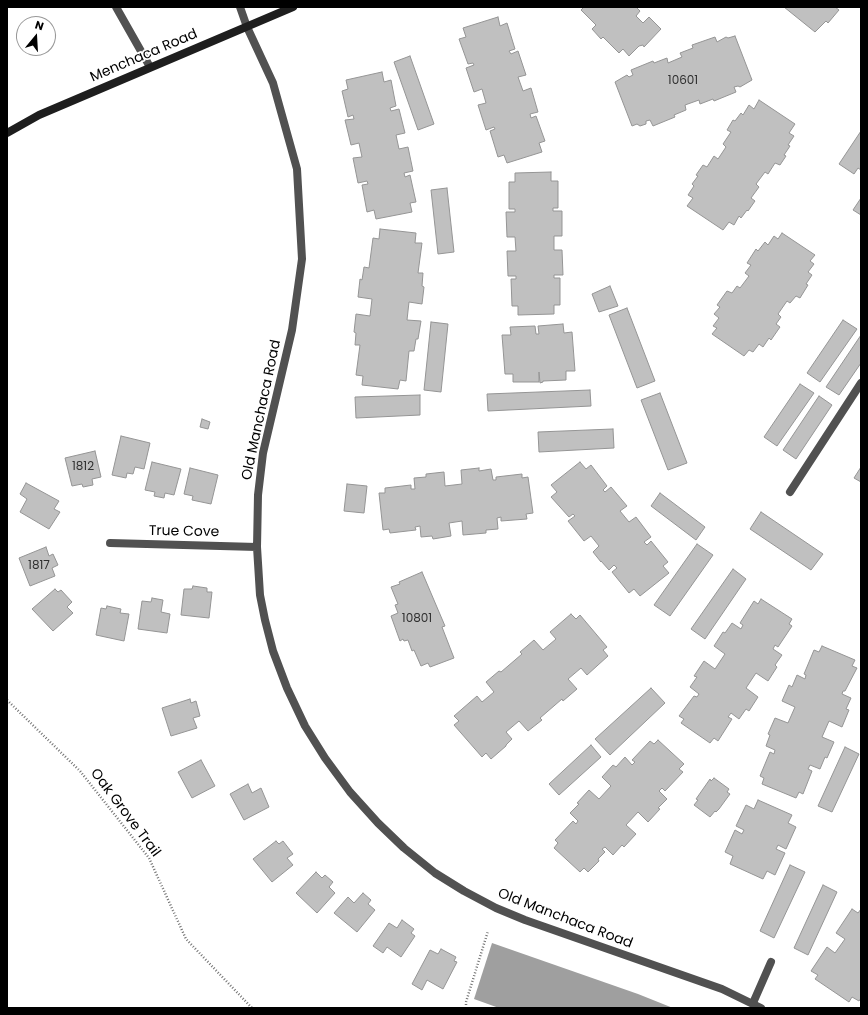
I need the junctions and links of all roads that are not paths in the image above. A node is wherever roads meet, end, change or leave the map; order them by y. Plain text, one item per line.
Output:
1 (116, 7) edge
2 (240, 7) edge
3 (293, 7) edge
4 (247, 27) junction
5 (150, 67) junction
6 (7, 133) edge
7 (861, 382) edge
8 (790, 492) dead end
9 (110, 543) dead end
10 (257, 547) junction
11 (771, 962) dead end
12 (753, 1003) junction
13 (761, 1008) edge

1 - 5 street
2 - 4 street, Old Manchaca Road
3 - 4 main road, Menchaca Road
4 - 5 main road, Menchaca Road
4 - 10 street, Old Manchaca Road
5 - 6 main road, Menchaca Road
7 - 8 street
9 - 10 street, True Cove
10 - 12 street, Old Manchaca Road
11 - 12 street
12 - 13 street, Old Manchaca Road

